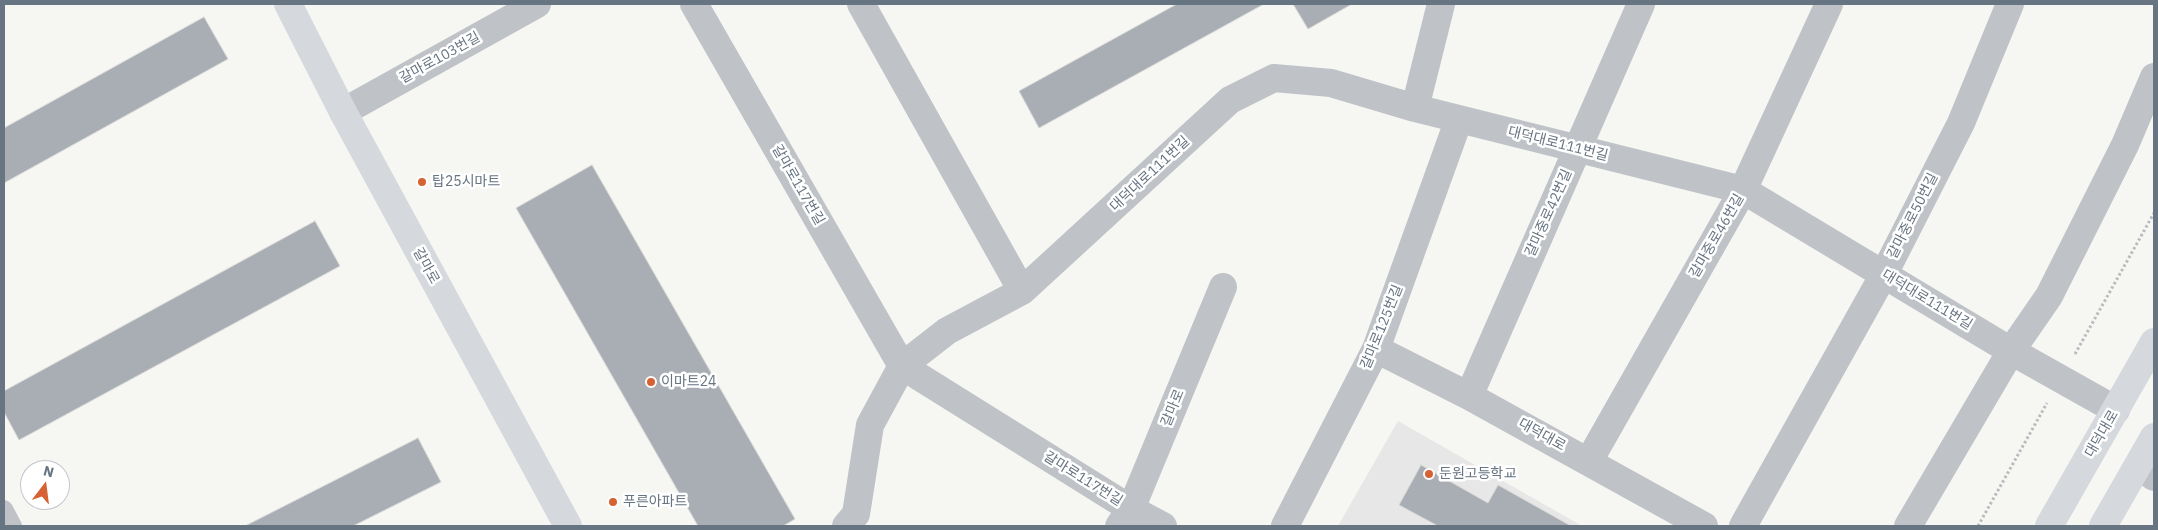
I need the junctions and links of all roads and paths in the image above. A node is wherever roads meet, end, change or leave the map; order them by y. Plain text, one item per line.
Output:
1 (288, 4) edge
2 (537, 4) edge
3 (694, 4) edge
4 (861, 4) edge
5 (1441, 4) edge
6 (1641, 4) edge
7 (1829, 4) edge
8 (2010, 4) edge
9 (2154, 77) edge
10 (1415, 108) junction
11 (343, 112) junction
12 (1459, 119) junction
13 (1577, 150) junction
14 (1743, 190) junction
15 (1884, 274) junction
16 (1223, 287) dead end
17 (1022, 291) junction
18 (2154, 342) edge
19 (1376, 350) junction
20 (2011, 351) junction
21 (902, 366) junction
22 (1469, 396) junction
23 (2116, 410) junction
24 (2154, 437) edge
25 (1589, 461) junction
26 (2146, 472) edge
27 (4, 509) edge
28 (1125, 518) edge
29 (13, 526) edge
30 (568, 526) edge
31 (846, 526) edge
32 (1163, 526) edge
33 (1285, 526) edge
34 (1704, 526) edge
35 (1743, 526) edge
36 (1908, 526) edge
37 (2049, 526) edge
38 (2103, 526) edge

1 - 11 main road, 갈마로
2 - 11 street, 갈마로103번길
3 - 21 street, 갈마로117번길
4 - 17 street
5 - 10 street
6 - 13 street, 갈마중로42번길
7 - 14 street, 갈마중로46번길
8 - 15 street, 갈마중로50번길
9 - 20 street
10 - 12 street, 대덕대로111번길
10 - 17 street, 대덕대로111번길
11 - 30 main road, 갈마로
12 - 13 street, 대덕대로111번길
12 - 19 street, 갈마로125번길
13 - 14 street, 대덕대로111번길
13 - 22 street, 갈마중로42번길
14 - 15 street, 대덕대로111번길
14 - 25 street, 갈마중로46번길
15 - 20 street, 대덕대로111번길
15 - 35 street, 갈마중로50번길
16 - 28 street, 갈마로
17 - 21 street, 대덕대로111번길
18 - 23 main road, 대덕대로
19 - 22 street, 대덕대로
19 - 33 street, 갈마로125번길
20 - 23 street, 대덕대로111번길
20 - 36 street
21 - 28 street, 갈마로117번길
21 - 31 street
22 - 25 street, 대덕대로
23 - 37 main road, 대덕대로
24 - 26 main road
25 - 34 street, 대덕대로
26 - 38 main road
27 - 29 lane
28 - 32 street, 갈마로117번길

